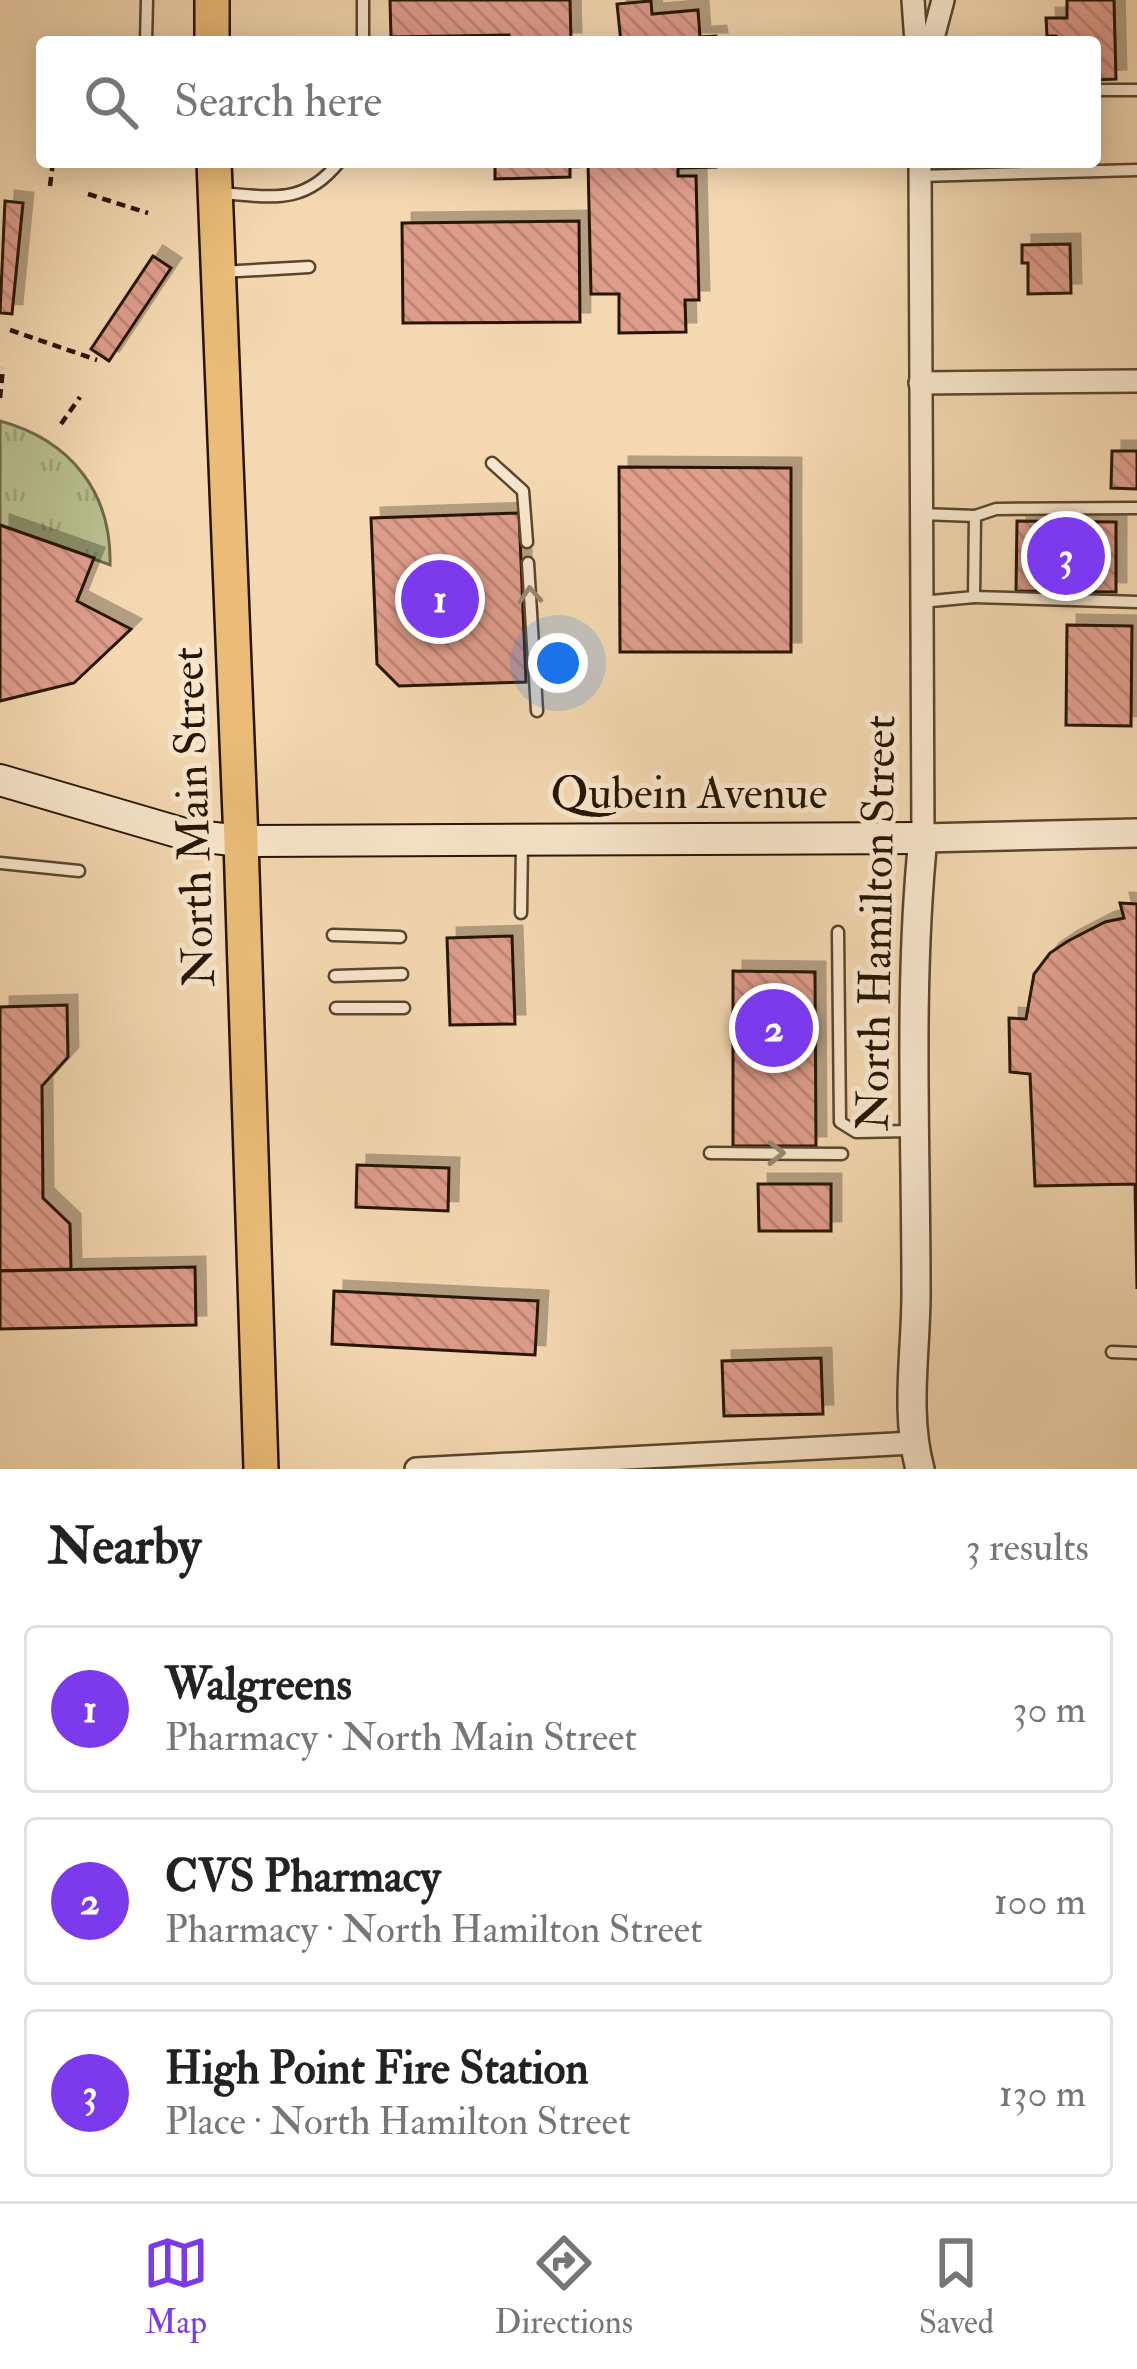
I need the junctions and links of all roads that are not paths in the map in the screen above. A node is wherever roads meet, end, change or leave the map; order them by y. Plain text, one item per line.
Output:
1 (147, 0) edge
2 (212, 0) edge
3 (363, 0) edge
4 (913, 0) edge
5 (943, 0) edge
6 (146, 36) edge
7 (212, 36) edge
8 (362, 36) edge
9 (916, 36) edge
10 (934, 36) edge
11 (1101, 90) edge
12 (1137, 90) edge
13 (333, 168) edge
14 (920, 169) edge
15 (1137, 170) edge
16 (214, 178) edge
17 (309, 267) dead end
18 (217, 272) junction
19 (1137, 381) edge
20 (920, 383) junction
21 (492, 463) dead end
22 (1137, 508) edge
23 (921, 514) junction
24 (976, 516) junction
25 (526, 542) dead end
26 (528, 562) dead end
27 (974, 597) junction
28 (921, 602) junction
29 (1137, 602) edge
30 (537, 711) dead end
31 (0, 780) edge
32 (1137, 833) edge
33 (923, 838) junction
34 (522, 840) junction
35 (241, 841) junction
36 (0, 863) edge
37 (79, 871) dead end
38 (521, 913) dead end
39 (838, 932) dead end
40 (333, 934) dead end
41 (400, 937) dead end
42 (402, 974) dead end
43 (335, 976) dead end
44 (336, 1008) dead end
45 (404, 1008) dead end
46 (915, 1131) junction
47 (710, 1153) dead end
48 (842, 1154) dead end
49 (1112, 1352) dead end
50 (1137, 1353) edge
51 (912, 1460) edge
52 (261, 1469) edge
53 (416, 1469) edge

1 - 6 lane
2 - 7 main road
3 - 8 lane
4 - 9 street
5 - 10 street
11 - 12 lane
13 - 16 lane
14 - 15 lane
14 - 20 street, North Hamilton Street
16 - 18 main road, North Main Street
17 - 18 lane
18 - 35 main road, North Main Street
19 - 20 street
20 - 23 street, North Hamilton Street
21 - 25 lane
22 - 24 lane
23 - 24 lane
23 - 28 street, North Hamilton Street
24 - 27 lane
30 -> 26 lane
27 - 28 lane
27 - 29 lane
28 - 33 street, North Hamilton Street
31 - 35 main road, Qubein Avenue
32 - 33 street, Qubein Avenue
33 - 34 main road, Qubein Avenue
33 - 46 street, North Hamilton Street
34 - 35 main road, Qubein Avenue
34 - 38 lane
35 - 52 main road, North Main Street
36 - 37 lane
39 - 46 lane
40 - 41 lane
42 - 43 lane
44 - 45 lane
46 - 51 street, North Hamilton Street
47 -> 48 lane
49 - 50 lane
51 - 53 street

